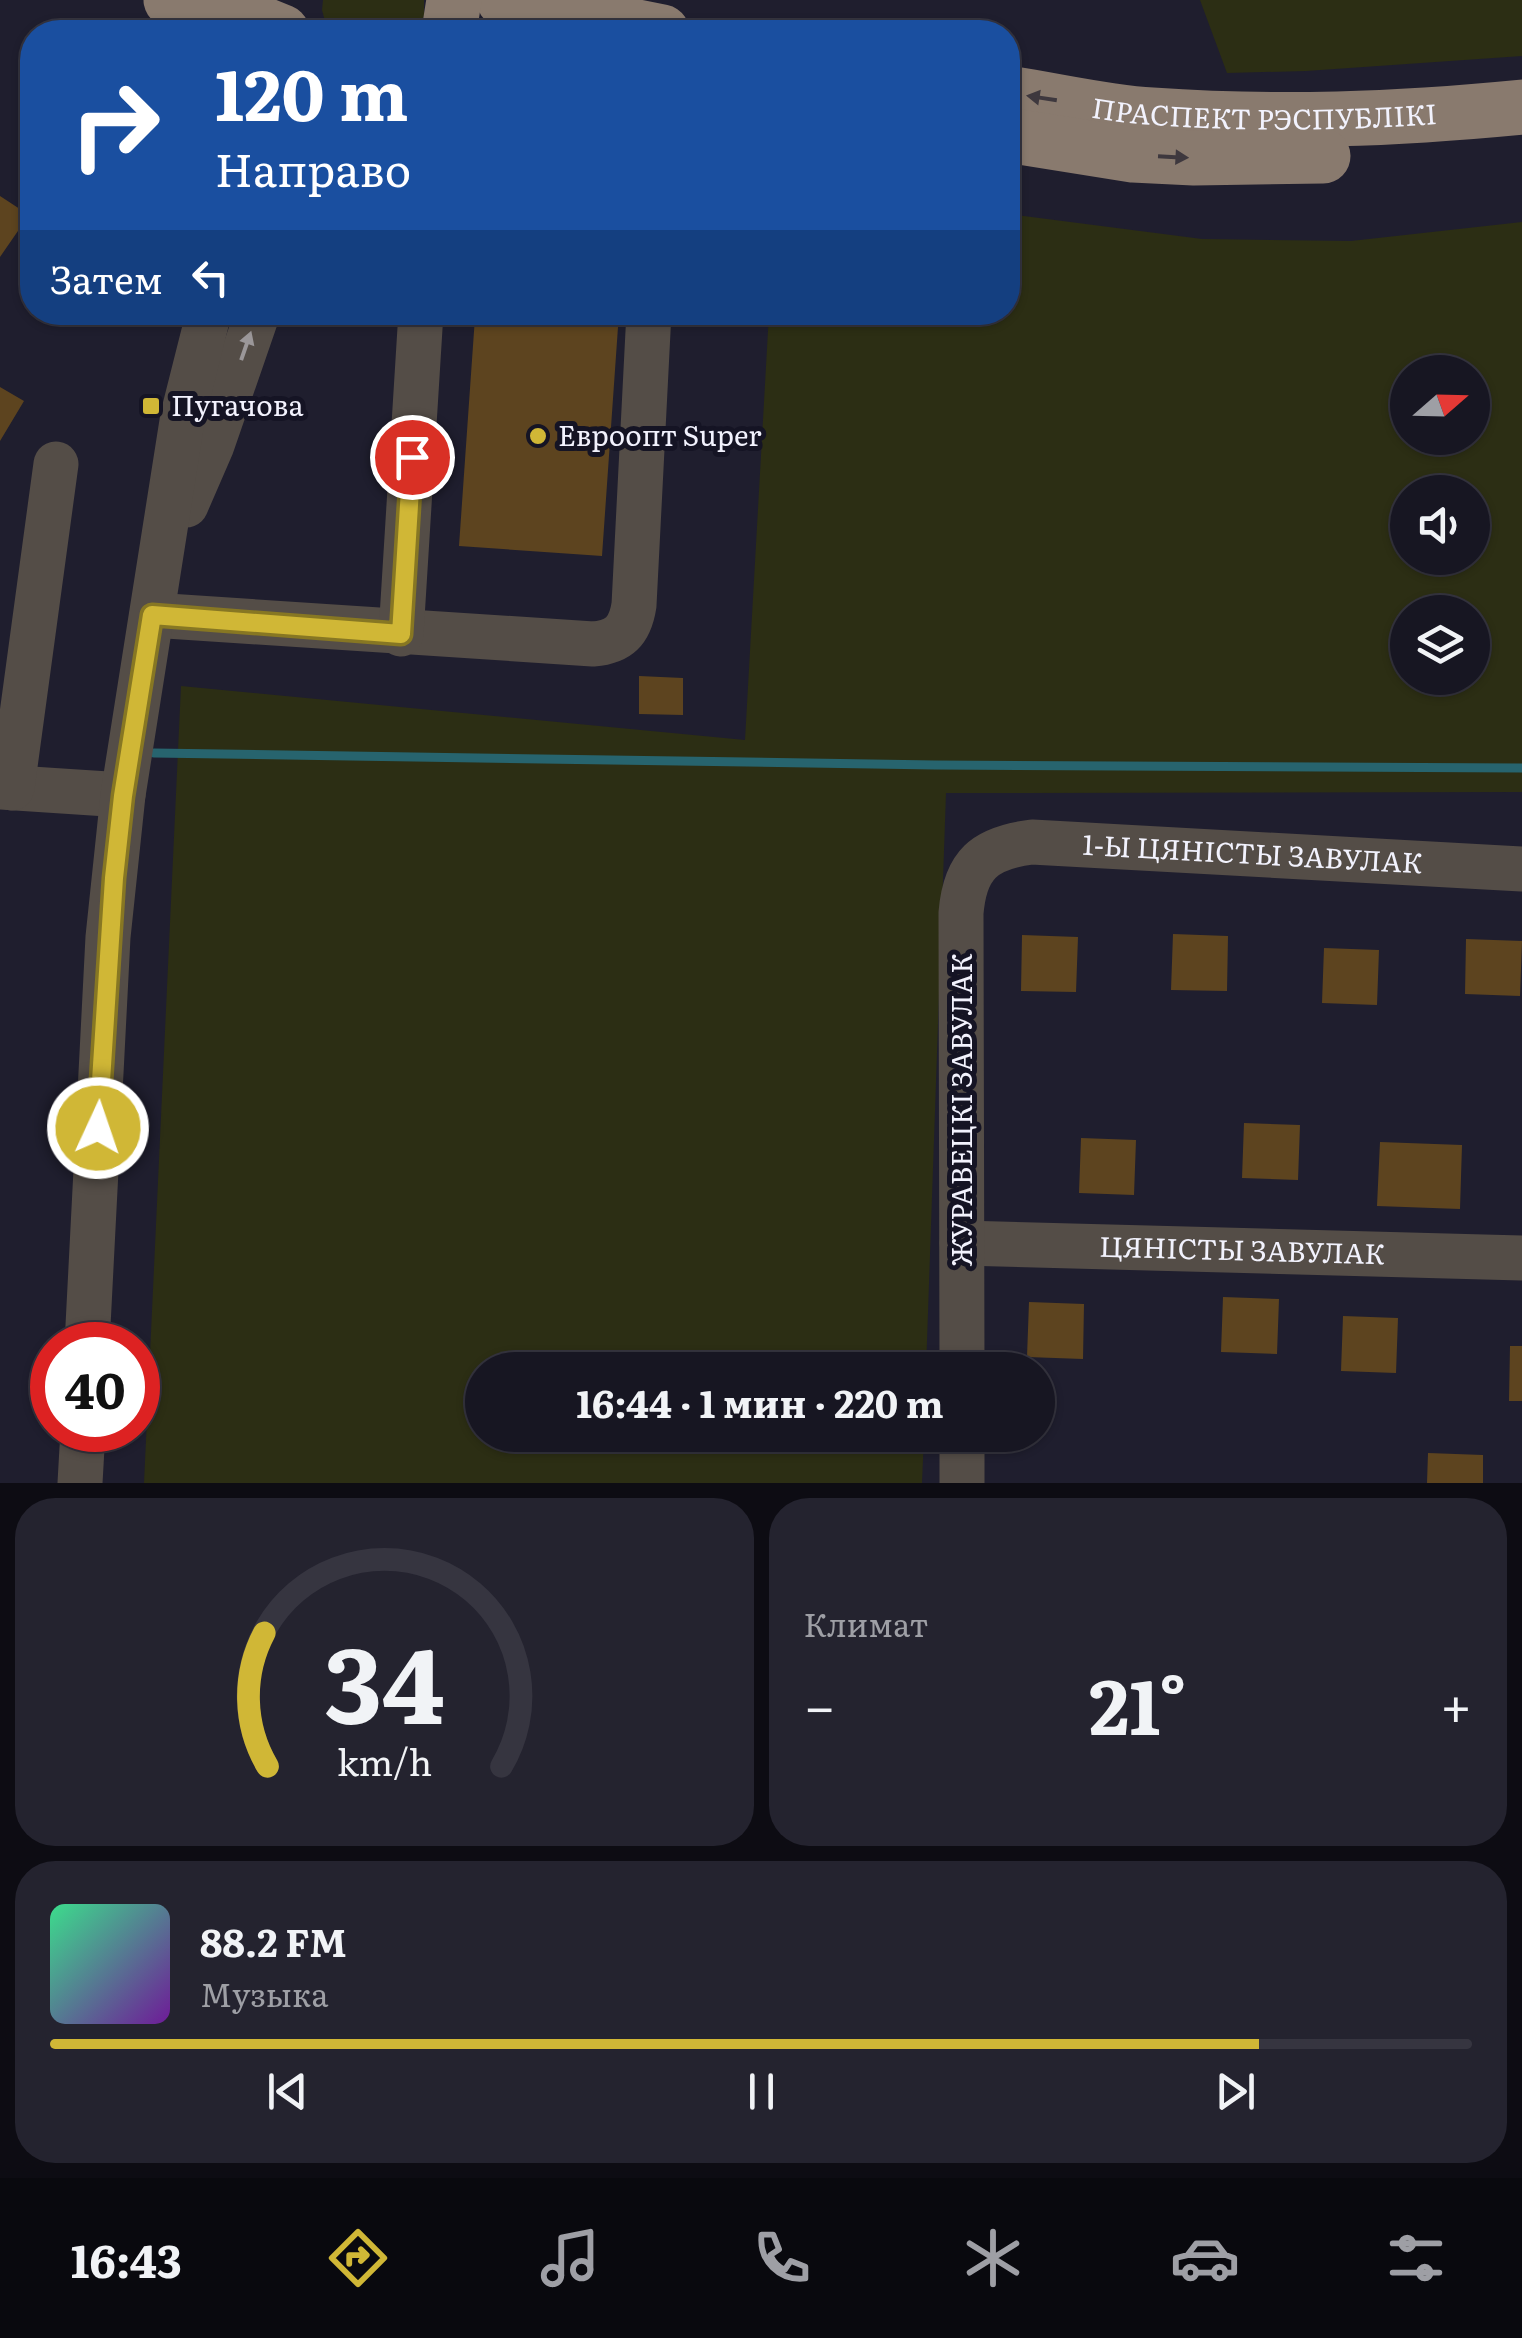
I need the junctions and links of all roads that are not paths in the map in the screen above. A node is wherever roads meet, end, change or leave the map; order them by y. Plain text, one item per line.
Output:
1 (171, 0) edge
2 (504, 0) edge
3 (253, 20) edge
4 (603, 20) edge
5 (1020, 94) edge
6 (1522, 107) edge
7 (1020, 137) edge
8 (1522, 143) edge
9 (206, 325) edge
10 (254, 325) edge
11 (419, 325) edge
12 (648, 325) edge
13 (56, 464) dead end
14 (160, 567) junction
15 (152, 615) junction
16 (401, 634) junction
17 (6, 787) edge
18 (123, 796) junction
19 (984, 857) joint
20 (1522, 869) edge
21 (962, 1243) junction
22 (1522, 1258) edge
23 (88, 1322) edge
24 (962, 1352) edge
25 (82, 1452) edge
26 (962, 1452) edge
27 (80, 1483) edge
28 (962, 1483) edge

1 - 3 main road
2 - 4 main road
6 -> 5 main road, ПРАСПЕКТ РЭСПУБЛІКІ
7 -> 8 main road, ПРАСПЕКТ РЭСПУБЛІКІ
9 - 14 street
14 -> 10 street
11 - 16 street
12 - 16 street
13 - 17 street
14 - 15 street
15 - 16 street
15 - 18 street
17 - 18 street
18 - 23 street
19 - 20 street, 1-Ы ЦЯНІСТЫ ЗАВУЛАК
19 - 21 street, ЖУРАВЕЦКІ ЗАВУЛАК
21 - 22 street, ЦЯНІСТЫ ЗАВУЛАК
21 - 24 street, ЖУРАВЕЦКІ ЗАВУЛАК
25 - 27 street
26 - 28 street

